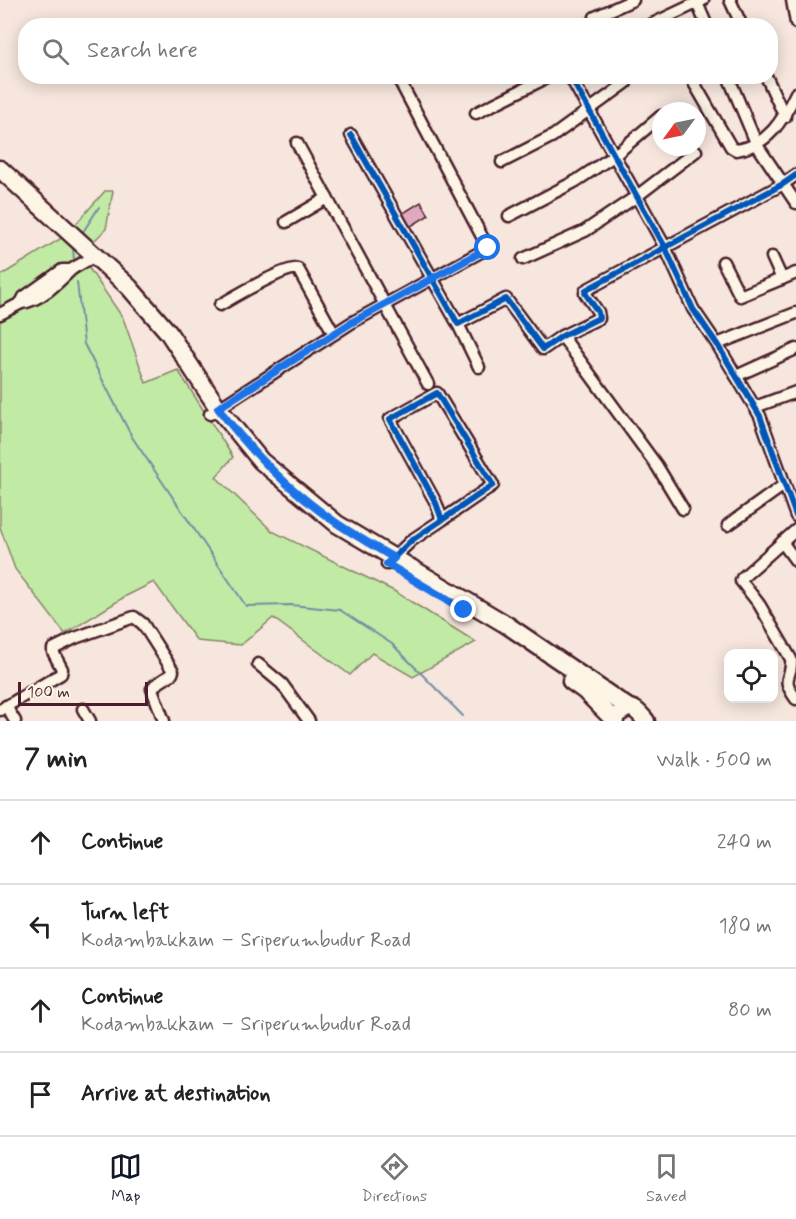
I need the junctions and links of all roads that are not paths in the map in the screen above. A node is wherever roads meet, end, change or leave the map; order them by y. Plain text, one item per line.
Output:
1 (633, 0) edge
2 (730, 0) edge
3 (792, 0) edge
4 (700, 2) edge
5 (595, 18) edge
6 (667, 18) edge
7 (705, 18) edge
8 (738, 18) edge
9 (796, 23) edge
10 (401, 84) edge
11 (533, 84) edge
12 (574, 84) edge
13 (625, 84) edge
14 (695, 84) edge
15 (731, 84) edge
16 (770, 84) edge
17 (796, 93) edge
18 (476, 112) dead end
19 (588, 112) junction
20 (785, 117) junction
21 (652, 124) edge
22 (351, 135) dead end
23 (297, 143) dead end
24 (757, 145) junction
25 (615, 155) junction
26 (691, 156) edge
27 (502, 162) dead end
28 (0, 169) edge
29 (796, 175) edge
30 (0, 180) edge
31 (783, 184) junction
32 (637, 196) junction
33 (327, 198) junction
34 (796, 203) edge
35 (509, 216) dead end
36 (286, 222) dead end
37 (60, 229) junction
38 (665, 247) junction
39 (88, 257) junction
40 (772, 257) dead end
41 (523, 259) dead end
42 (723, 262) dead end
43 (796, 273) edge
44 (431, 278) junction
45 (782, 279) junction
46 (220, 304) dead end
47 (386, 305) junction
48 (796, 313) edge
49 (0, 314) edge
50 (458, 324) junction
51 (334, 334) junction
52 (562, 336) junction
53 (717, 344) junction
54 (796, 349) edge
55 (478, 367) dead end
56 (736, 376) junction
57 (428, 384) dead end
58 (796, 392) edge
59 (755, 407) junction
60 (214, 411) junction
61 (784, 485) junction
62 (794, 502) edge
63 (683, 509) dead end
64 (796, 516) edge
65 (442, 520) junction
66 (728, 525) dead end
67 (796, 530) edge
68 (783, 542) junction
69 (391, 561) junction
70 (796, 561) edge
71 (258, 664) dead end
72 (796, 699) edge
73 (3, 708) edge
74 (629, 708) junction
75 (83, 709) dead end
76 (15, 721) edge
77 (90, 721) edge
78 (164, 721) edge
79 (309, 721) edge
80 (616, 721) edge
81 (644, 721) edge

1 - 5 street
2 - 8 street
3 - 9 street
4 - 6 street
4 - 7 street
10 - 44 street
11 - 18 street
12 - 19 street
13 - 19 street
14 - 24 street
15 - 24 street
16 - 20 street
17 - 20 street
19 - 25 street
19 - 27 street
20 - 24 street
21 - 25 street
22 - 44 street
23 - 33 street
24 - 31 street
25 - 32 street
25 - 35 street
26 - 32 street
28 - 37 main road
29 - 31 street
30 - 37 main road
31 - 34 street
31 - 38 street
32 - 38 street
32 - 41 street
33 - 36 street
33 - 47 street
37 - 39 main road
38 - 52 street
38 - 53 street
39 - 49 street
39 - 60 main road
40 - 45 street
42 - 45 street
43 - 45 street
44 - 47 street
44 - 50 street
46 - 51 street
47 - 51 street
47 - 57 street
48 - 53 street
50 - 52 street
50 - 55 street
51 - 60 street
52 - 63 street
53 - 56 street
54 - 56 street
56 - 59 street
58 - 59 street
59 - 61 street
60 - 69 main road
61 - 62 street
61 - 66 street
62 - 64 street
65 - 65 street
65 - 69 street
67 - 68 street
68 - 70 street
68 - 72 street
69 - 74 main road
69 - 80 main road
71 - 79 street
73 - 76 street
73 - 78 street
74 - 80 main road
74 - 81 main road
75 - 77 street

